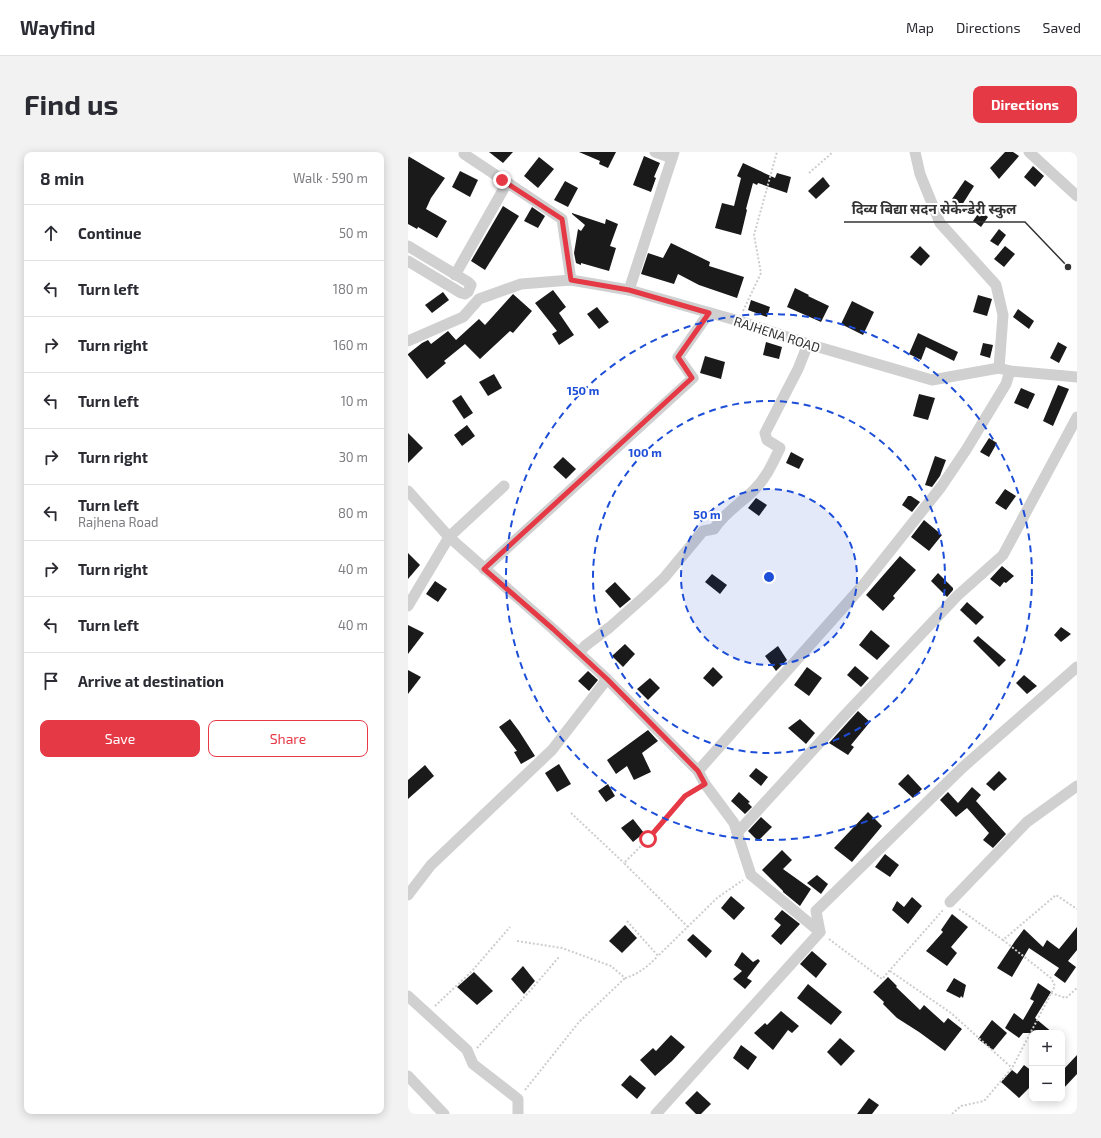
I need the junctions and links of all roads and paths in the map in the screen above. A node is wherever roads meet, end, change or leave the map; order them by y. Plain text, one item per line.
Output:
1 (655, 152) edge
2 (777, 152) edge
3 (833, 152) edge
4 (915, 152) edge
5 (1029, 152) edge
6 (464, 154) dead end
7 (673, 155) edge
8 (809, 173) dead end
9 (507, 183) junction
10 (1077, 196) edge
11 (408, 246) edge
12 (408, 261) edge
13 (456, 275) junction
14 (571, 280) junction
15 (466, 289) junction
16 (629, 290) junction
17 (479, 299) junction
18 (709, 313) junction
19 (738, 321) junction
20 (408, 341) edge
21 (808, 344) junction
22 (1004, 369) junction
23 (1077, 377) edge
24 (1077, 418) edge
25 (504, 486) dead end
26 (408, 491) edge
27 (449, 537) junction
28 (484, 569) junction
29 (408, 606) edge
30 (579, 653) junction
31 (1077, 666) edge
32 (607, 679) junction
33 (698, 771) junction
34 (705, 784) junction
35 (1077, 786) edge
36 (570, 813) dead end
37 (737, 833) junction
38 (624, 864) junction
39 (750, 875) junction
40 (408, 895) edge
41 (950, 902) junction
42 (1077, 909) edge
43 (627, 921) dead end
44 (510, 927) dead end
45 (688, 927) junction
46 (820, 932) junction
47 (1003, 940) junction
48 (517, 941) dead end
49 (658, 956) junction
50 (559, 957) dead end
51 (890, 970) junction
52 (626, 978) junction
53 (1077, 988) edge
54 (1051, 993) junction
55 (408, 996) edge
56 (427, 1014) junction
57 (470, 1056) junction
58 (1012, 1068) junction
59 (408, 1076) edge
60 (518, 1099) junction
61 (444, 1114) edge
62 (518, 1114) edge
63 (657, 1114) edge
64 (952, 1114) edge

1 - 7 street
2 - 19 path
3 - 8 path
4 - 22 street
5 - 10 street
6 - 9 street
7 - 16 street
9 - 13 street
9 - 14 street
11 - 13 street
12 - 15 street
13 - 15 street
14 - 16 street, RAJHENA ROAD
14 - 17 street, RAJHENA ROAD
15 - 17 street
16 - 18 street, RAJHENA ROAD
17 - 20 street
18 - 19 street, RAJHENA ROAD
18 - 28 street
19 - 21 street, RAJHENA ROAD
21 - 22 street, RAJHENA ROAD
21 - 30 street
22 - 23 street, RAJHENA ROAD
22 - 33 street
24 - 37 street
25 - 27 street
26 - 27 street
27 - 28 street
27 - 29 street
28 - 30 street
30 - 32 street
31 - 46 street
32 - 33 street
32 - 40 street
33 - 34 street
34 - 37 street
34 - 38 path
35 - 41 street
36 - 38 path
37 - 39 street
38 - 45 path
39 - 45 path
39 - 46 street
41 - 47 path
41 - 51 path
42 - 47 path
43 - 49 path
44 - 56 path
45 - 49 path
46 - 51 path
46 - 63 street
47 - 54 path
48 - 52 path
49 - 52 path
50 - 57 path
51 - 58 path
52 - 60 path
53 - 54 path
54 - 58 path
55 - 56 street
56 - 57 street
57 - 60 street
58 - 64 path
59 - 61 street
60 - 62 street

